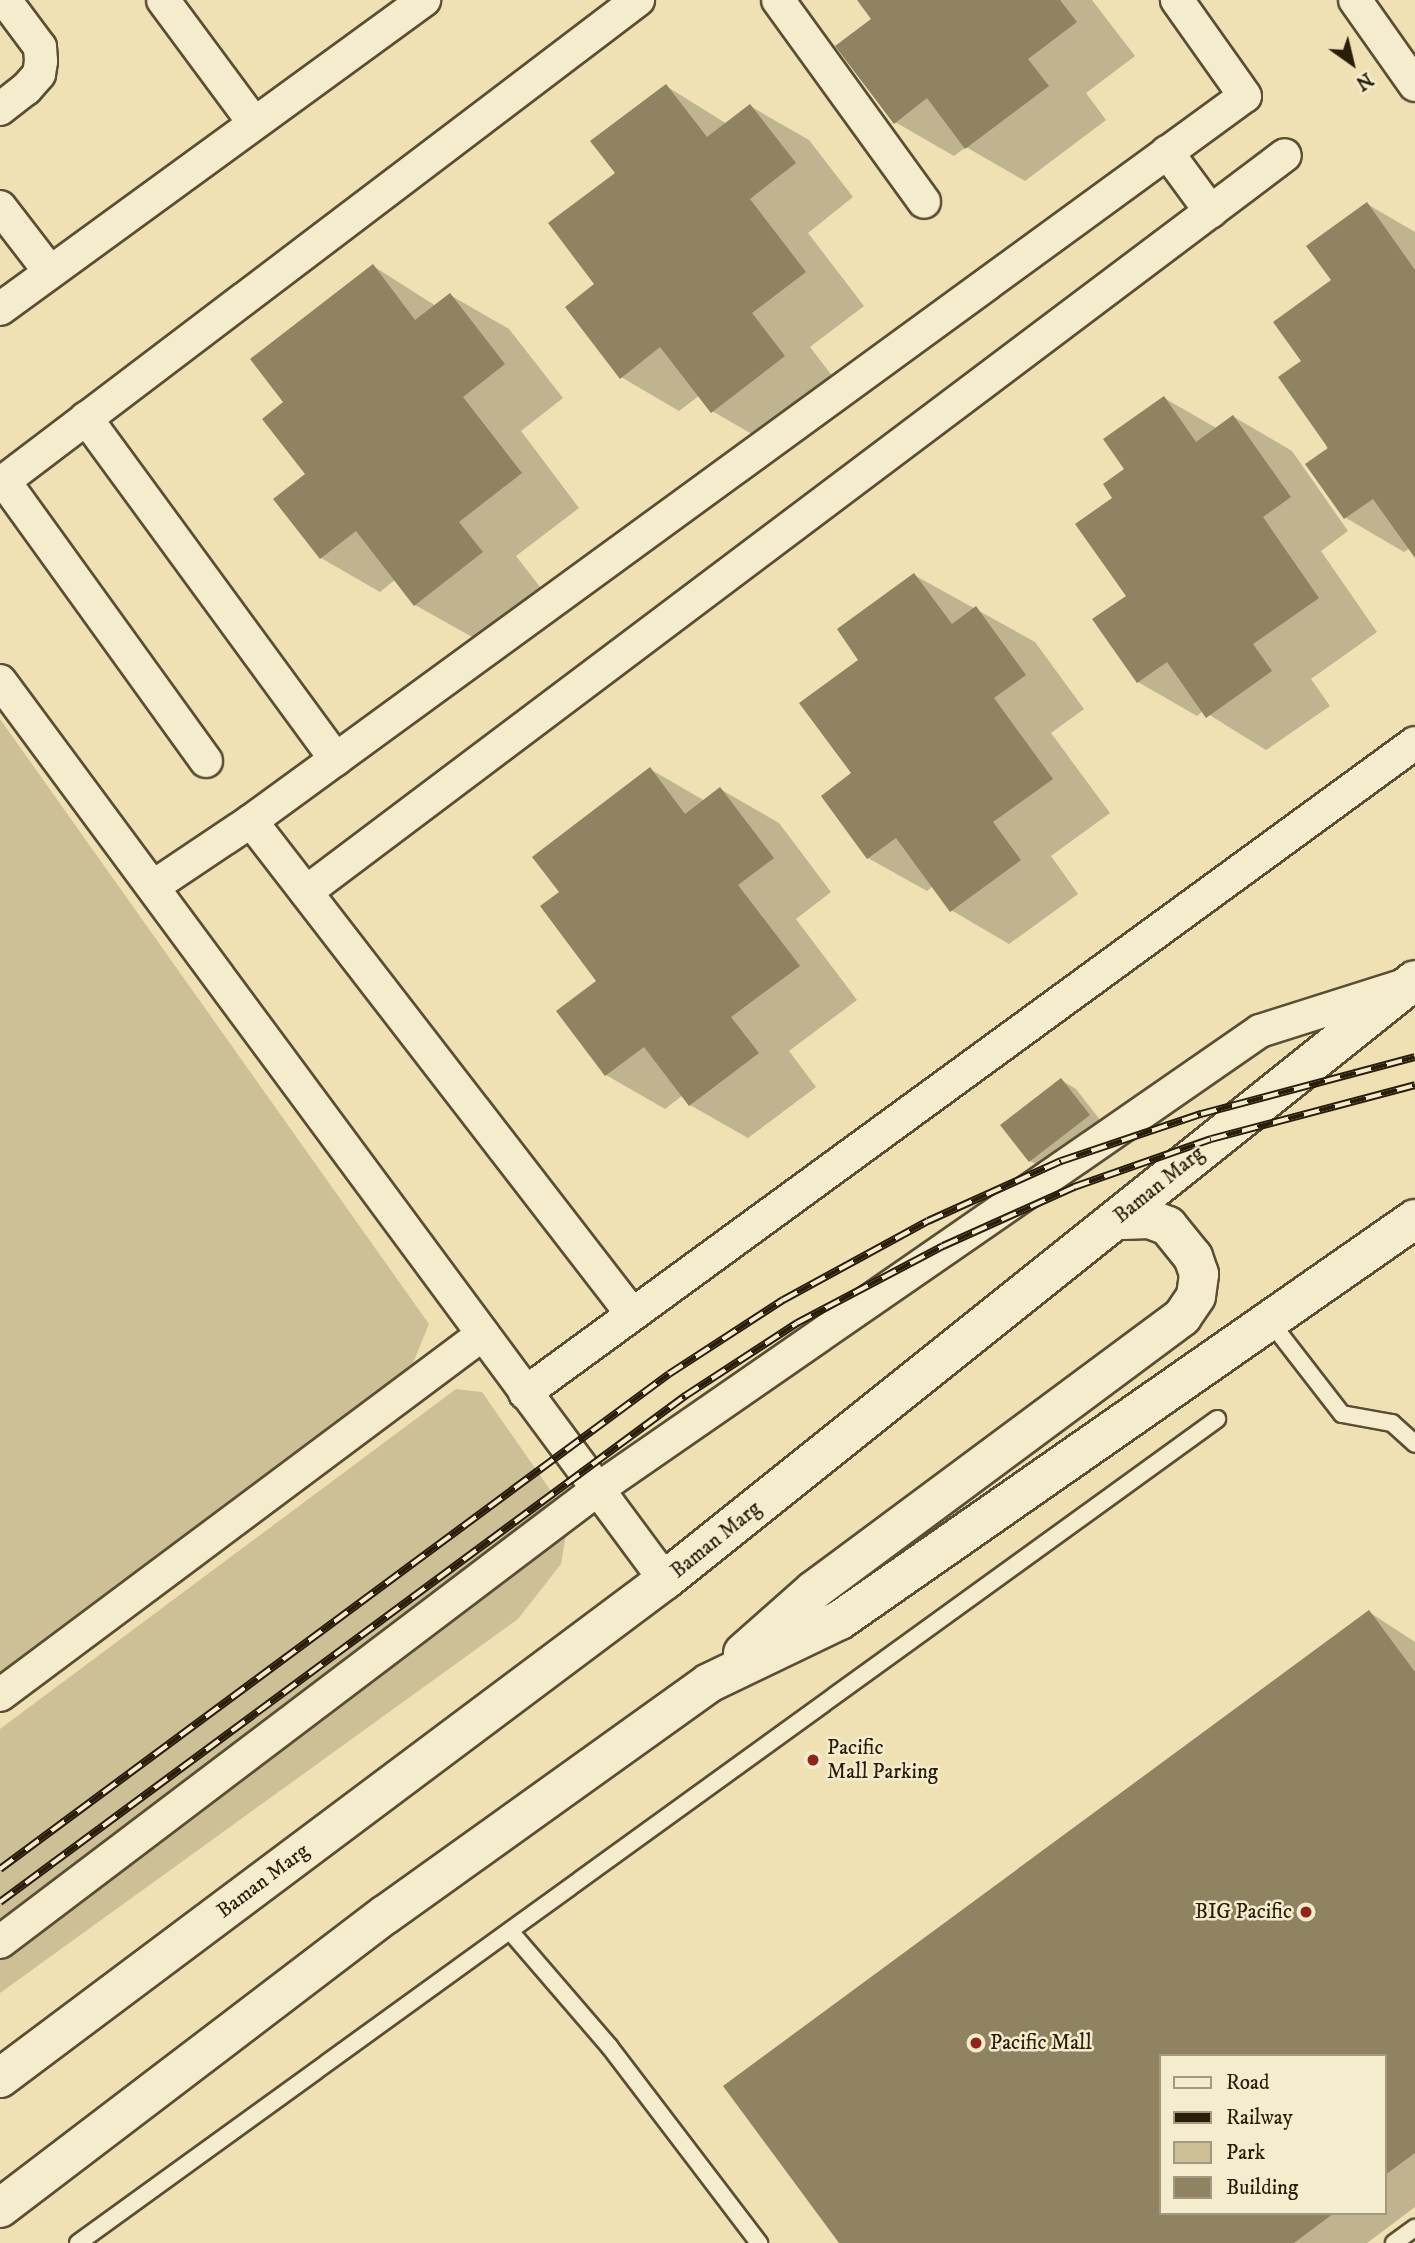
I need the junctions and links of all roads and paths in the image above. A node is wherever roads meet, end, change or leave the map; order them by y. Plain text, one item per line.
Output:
1 (5, 0) edge
2 (163, 0) edge
3 (424, 0) edge
4 (638, 0) edge
5 (778, 0) edge
6 (1177, 0) edge
7 (1355, 0) edge
8 (1415, 85) edge
9 (0, 109) edge
10 (254, 123) junction
11 (1167, 152) junction
12 (1285, 155) dead end
13 (924, 202) dead end
14 (0, 207) edge
15 (1211, 212) junction
16 (50, 272) junction
17 (0, 309) edge
18 (86, 418) junction
19 (0, 681) edge
20 (1415, 743) edge
21 (336, 759) junction
22 (206, 761) dead end
23 (251, 821) junction
24 (154, 886) junction
25 (306, 892) junction
26 (1413, 982) edge
27 (1415, 1219) edge
28 (1116, 1220) junction
29 (632, 1314) junction
30 (1269, 1319) junction
31 (483, 1334) junction
32 (525, 1393) junction
33 (1217, 1419) dead end
34 (1415, 1444) edge
35 (598, 1489) junction
36 (665, 1580) junction
37 (709, 1683) junction
38 (0, 1695) edge
39 (510, 1931) junction
40 (0, 1942) edge
41 (0, 2078) edge
42 (0, 2208) edge
43 (1415, 2228) edge
44 (78, 2243) edge
45 (759, 2243) edge
46 (1394, 2243) edge

1 - 9 street
2 - 10 street
3 - 10 street
4 - 18 street
5 - 13 street
6 - 11 street
7 - 8 street
10 - 16 street
11 - 15 street
11 - 21 street
12 - 15 street
14 - 16 street
15 - 25 street
16 - 17 street
18 - 21 street
18 - 22 street
19 - 24 street
20 - 29 street
21 - 23 street
23 - 24 street
23 - 25 street
24 - 31 street
25 - 29 street
26 - 28 main road, Baman Marg
26 - 35 street
27 - 30 main road
28 - 36 main road, Baman Marg
28 - 37 main road
29 - 32 street
30 - 34 lane
30 - 37 main road
31 - 32 street
31 - 38 street
32 - 35 street
33 - 39 lane
35 - 36 street
35 - 40 street
36 - 41 main road, Baman Marg
37 - 42 main road
39 - 44 lane
39 - 45 lane
43 - 46 lane

